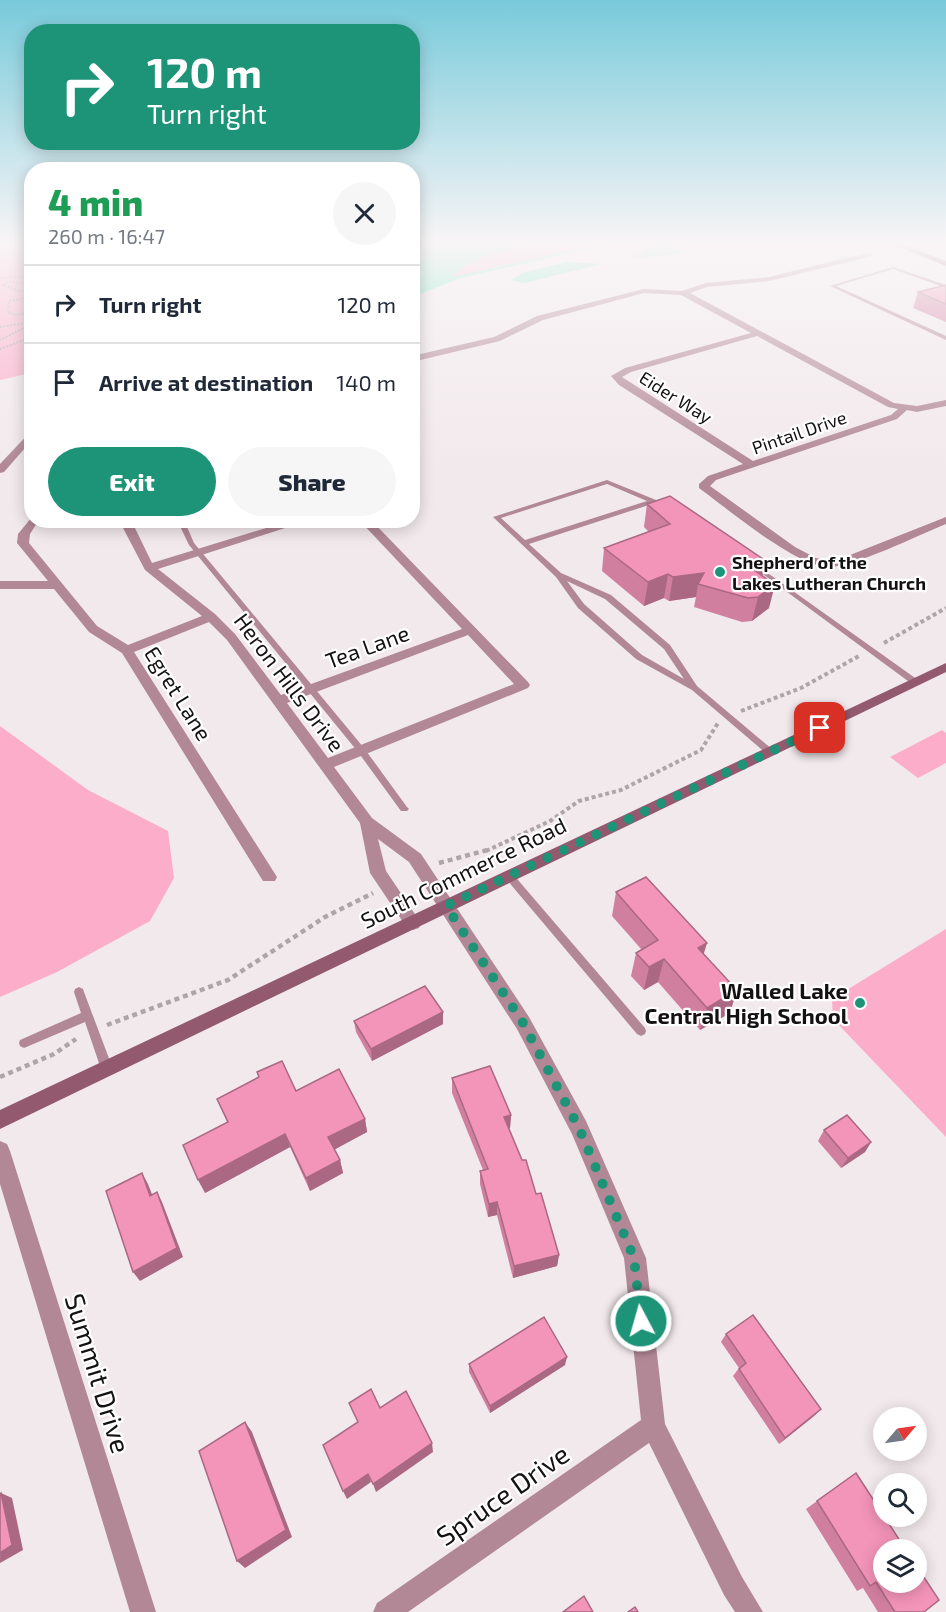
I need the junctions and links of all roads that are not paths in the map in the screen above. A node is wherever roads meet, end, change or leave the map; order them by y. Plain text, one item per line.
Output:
1 (542, 317) edge
2 (725, 317) edge
3 (901, 317) edge
4 (756, 334) junction
5 (946, 338) edge
6 (420, 357) edge
7 (946, 403) edge
8 (904, 407) junction
9 (24, 443) edge
10 (752, 465) junction
11 (0, 470) edge
12 (654, 501) junction
13 (672, 510) edge
14 (946, 520) edge
15 (28, 528) edge
16 (129, 528) edge
17 (184, 528) edge
18 (278, 528) edge
19 (372, 528) edge
20 (524, 543) junction
21 (199, 552) junction
22 (743, 558) edge
23 (149, 568) junction
24 (559, 575) junction
25 (0, 585) edge
26 (56, 585) junction
27 (211, 617) junction
28 (470, 630) junction
29 (127, 650) junction
30 (946, 667) edge
31 (915, 682) junction
32 (695, 688) junction
33 (310, 689) junction
34 (279, 701) junction
35 (361, 750) junction
36 (770, 752) junction
37 (325, 765) junction
38 (404, 808) dead end
39 (367, 822) junction
40 (509, 876) junction
41 (269, 877) dead end
42 (446, 906) junction
43 (413, 923) junction
44 (79, 992) dead end
45 (87, 1016) junction
46 (641, 1031) dead end
47 (24, 1043) dead end
48 (106, 1069) junction
49 (0, 1119) edge
50 (0, 1151) edge
51 (653, 1426) junction
52 (143, 1612) edge
53 (386, 1612) edge
54 (750, 1612) edge

1 - 6 street
2 - 4 street
3 - 5 lane
4 - 8 street
4 - 10 street, Eider Way
7 - 8 street
8 - 10 street, Pintail Drive
9 - 11 street
10 - 14 street, Pintail Drive
12 - 13 lane
12 - 20 lane
12 - 20 lane
15 - 26 street, Egret Lane
16 - 23 street, Heron Hills Drive
17 - 21 lane
18 - 21 street
19 - 28 street
20 - 24 lane
21 - 23 street
21 - 33 lane
22 - 31 lane
23 - 27 street, Heron Hills Drive
24 - 32 lane
24 - 32 lane
25 - 26 street
26 - 29 street, Egret Lane
27 - 29 street
27 - 34 street, Heron Hills Drive
28 - 33 street, Tea Lane
28 - 35 street
29 - 41 street, Egret Lane
30 - 31 street, South Commerce Road
31 - 36 street, South Commerce Road
32 - 36 lane
33 - 34 street, Tea Lane
33 - 35 lane
34 - 37 street, Heron Hills Drive
35 - 37 street
35 - 38 lane
36 - 40 street, South Commerce Road
37 - 39 street, Heron Hills Drive
39 - 42 street, Heron Hills Drive
39 - 43 street, Heron Hills Drive
40 - 42 street, South Commerce Road
40 - 46 lane
42 - 43 street, South Commerce Road
42 - 51 street, Heron Hills Drive
43 - 48 street, South Commerce Road
44 - 45 lane
45 - 47 lane
45 - 48 lane
48 - 49 street, South Commerce Road
50 - 52 street, Summit Drive
51 - 53 street, Spruce Drive
51 - 54 street

